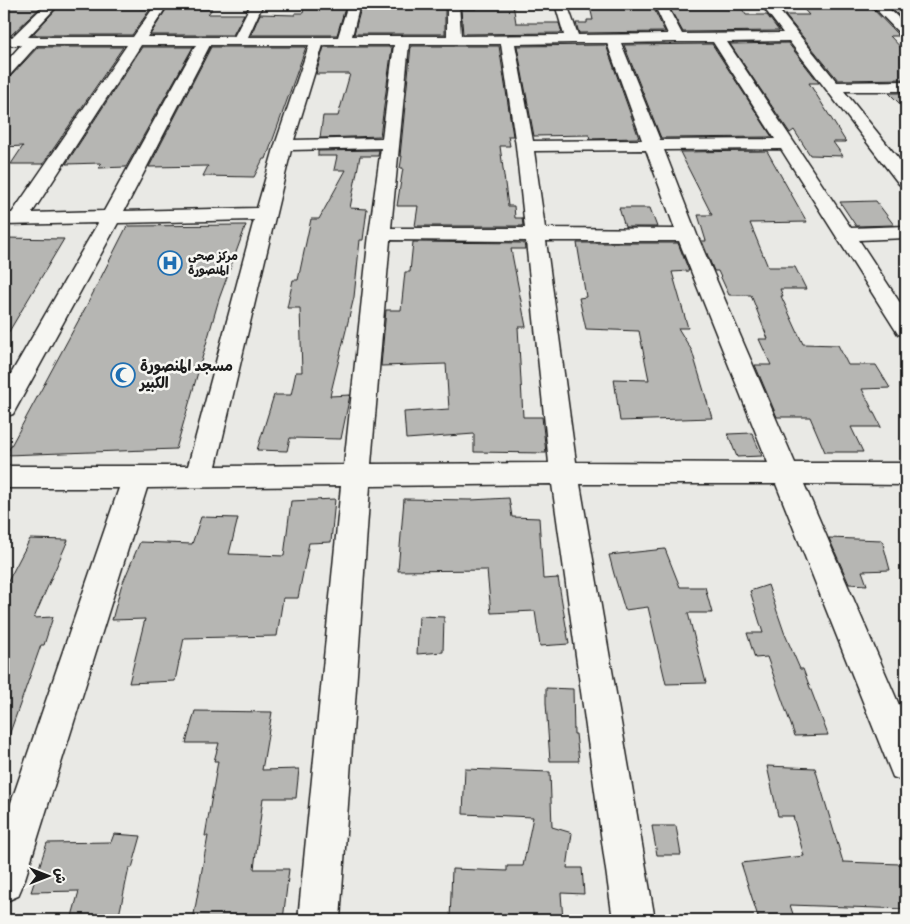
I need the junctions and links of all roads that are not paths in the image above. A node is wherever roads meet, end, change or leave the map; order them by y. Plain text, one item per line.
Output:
1 (53, 4) edge
2 (162, 4) edge
3 (256, 4) edge
4 (354, 4) edge
5 (453, 4) edge
6 (561, 4) edge
7 (660, 4) edge
8 (767, 4) edge
9 (877, 4) edge
10 (906, 32) edge
11 (791, 37) junction
12 (678, 38) junction
13 (718, 38) junction
14 (572, 39) junction
15 (612, 39) junction
16 (402, 40) junction
17 (454, 40) junction
18 (507, 40) junction
19 (10, 41) edge
20 (33, 41) junction
21 (137, 41) junction
22 (205, 41) junction
23 (239, 41) junction
24 (316, 41) junction
25 (344, 41) junction
26 (4, 73) edge
27 (906, 86) edge
28 (832, 87) junction
29 (389, 144) junction
30 (786, 144) junction
31 (284, 145) junction
32 (654, 145) junction
33 (525, 146) junction
34 (906, 180) edge
35 (265, 214) junction
36 (111, 217) junction
37 (11, 219) edge
38 (906, 232) edge
39 (379, 234) junction
40 (687, 234) junction
41 (845, 234) junction
42 (537, 235) junction
43 (906, 329) edge
44 (4, 408) edge
45 (564, 473) junction
46 (355, 474) junction
47 (788, 474) junction
48 (4, 477) edge
49 (199, 477) junction
50 (905, 477) edge
51 (136, 478) junction
52 (906, 764) edge
53 (4, 882) edge
54 (319, 920) edge
55 (634, 920) edge

1 - 19 street
2 - 21 street
3 - 23 street
4 - 25 street
5 - 17 street
6 - 14 street
7 - 12 street
8 - 11 street
9 - 10 street
11 - 13 street
11 - 28 street
12 - 13 street
12 - 15 street
13 - 30 street
14 - 15 street
14 - 18 street
15 - 32 street
16 - 17 street
16 - 25 street
16 - 29 street
17 - 18 street
18 - 33 street
19 - 20 street
20 - 21 street
20 - 26 street
21 - 22 street
21 - 37 street
22 - 23 street
22 - 36 street
23 - 24 street
24 - 25 street
24 - 31 street
27 - 28 street
28 - 34 street
29 - 31 street
29 - 39 street
30 - 32 street
30 - 41 street
31 - 35 street
32 - 33 street
32 - 40 street
33 - 42 street
35 - 36 street
35 - 49 street
36 - 37 street
36 - 44 street
38 - 41 street
39 - 42 street
39 - 46 street
40 - 42 street
40 - 47 street
41 - 43 street
42 - 45 street
45 - 46 street
45 - 47 street
45 - 55 street
46 - 49 street
46 - 54 street
47 - 50 street
47 - 52 street
48 - 51 street
49 - 51 street
51 - 53 street

